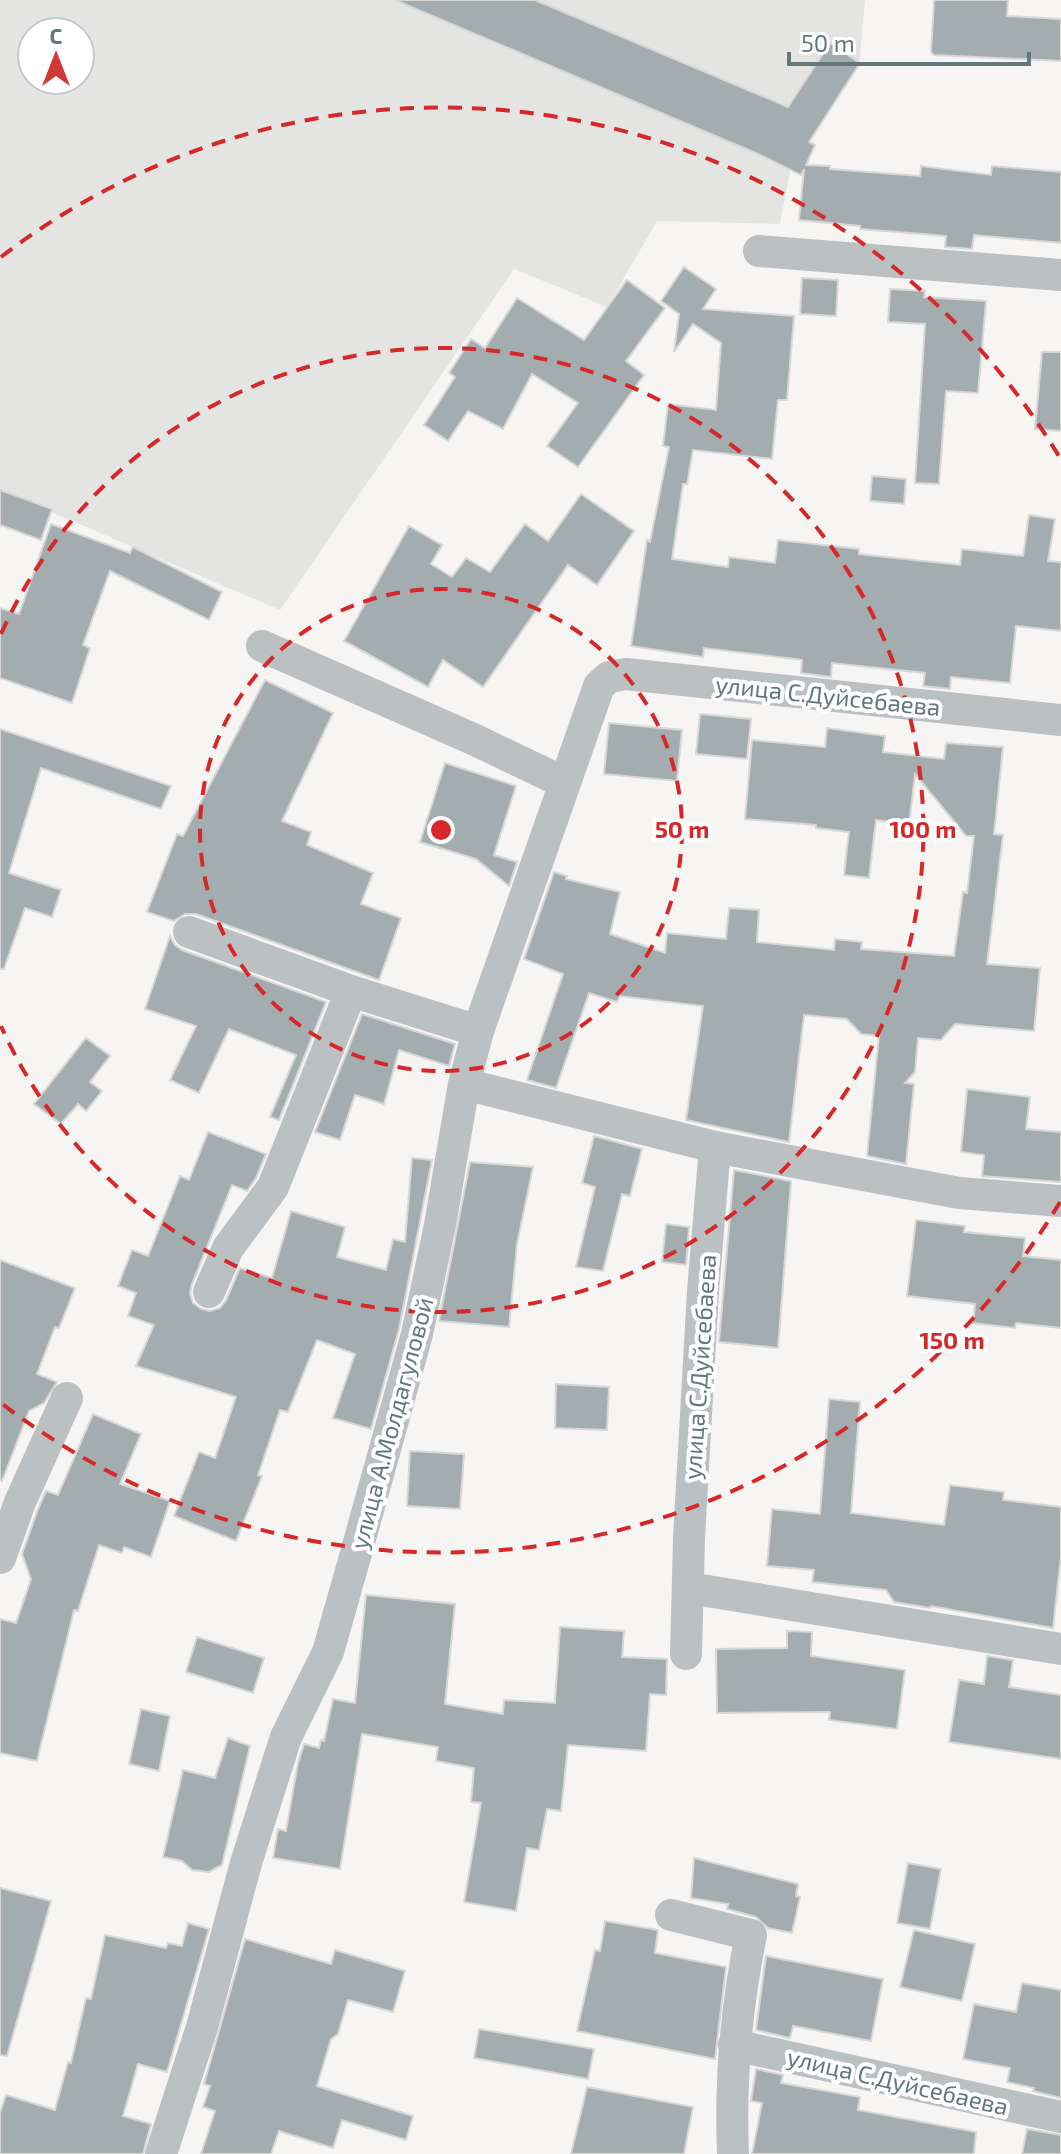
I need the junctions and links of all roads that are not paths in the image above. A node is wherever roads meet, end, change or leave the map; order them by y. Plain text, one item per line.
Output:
1 (759, 251) dead end
2 (1061, 275) edge
3 (262, 646) dead end
4 (599, 686) joint
5 (1061, 720) edge
6 (565, 783) junction
7 (189, 932) dead end
8 (351, 991) junction
9 (478, 1031) junction
10 (464, 1084) junction
11 (715, 1147) junction
12 (1061, 1201) edge
13 (209, 1292) dead end
14 (67, 1398) dead end
15 (0, 1558) edge
16 (689, 1588) junction
17 (1061, 1649) edge
18 (686, 1654) dead end
19 (671, 1915) dead end
20 (734, 2045) junction
21 (1061, 2117) edge
22 (161, 2154) edge
23 (733, 2154) edge

1 - 2 street
3 - 6 street
4 - 5 street, улица С.Дуйсебаева
4 - 6 street, улица А.Молдагуловой
6 - 9 street, улица А.Молдагуловой
7 - 8 street
8 - 9 street
8 - 13 street
9 - 10 street, улица А.Молдагуловой
10 - 11 street
10 - 22 street, улица А.Молдагуловой
11 - 12 street
11 - 16 street, улица С.Дуйсебаева
14 - 15 street
16 - 17 street
16 - 18 street, улица С.Дуйсебаева
19 - 20 street
20 - 21 street, улица С.Дуйсебаева
20 - 23 street

